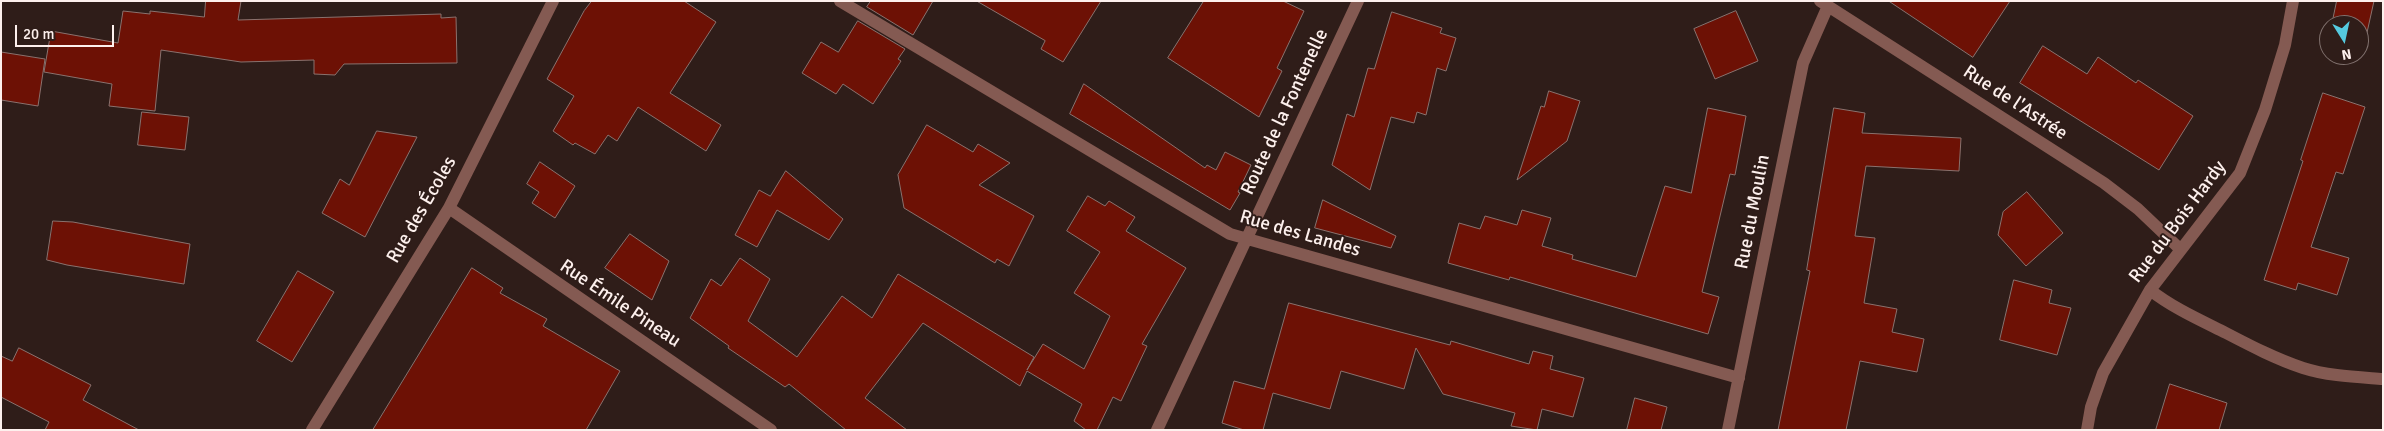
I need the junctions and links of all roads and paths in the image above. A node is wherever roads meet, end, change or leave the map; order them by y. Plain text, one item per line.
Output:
1 (552, 1) edge
2 (840, 1) edge
3 (1358, 1) edge
4 (2293, 1) edge
5 (1824, 3) edge
6 (449, 208) junction
7 (1245, 240) junction
8 (2180, 249) junction
9 (2150, 290) junction
10 (1739, 378) junction
11 (2383, 379) edge
12 (312, 430) edge
13 (771, 430) edge
14 (1157, 430) edge
15 (1728, 430) edge
16 (2087, 430) edge

1 - 6 street, Rue des Écoles
2 - 7 street, Rue des Landes
3 - 7 street, Route de la Fontenelle
4 - 8 street, Rue du Bois Hardy
5 - 8 street, Rue de l'Astrée
5 - 10 street, Rue du Moulin
6 - 12 street, Rue des Écoles
6 - 13 street, Rue Émile Pineau
7 - 10 street, Rue des Landes
7 - 14 street, Route de la Fontenelle
8 - 9 street, Rue du Bois Hardy
9 - 11 street
9 - 16 street, Rue du Bois Hardy
10 - 15 street, Rue du Moulin

